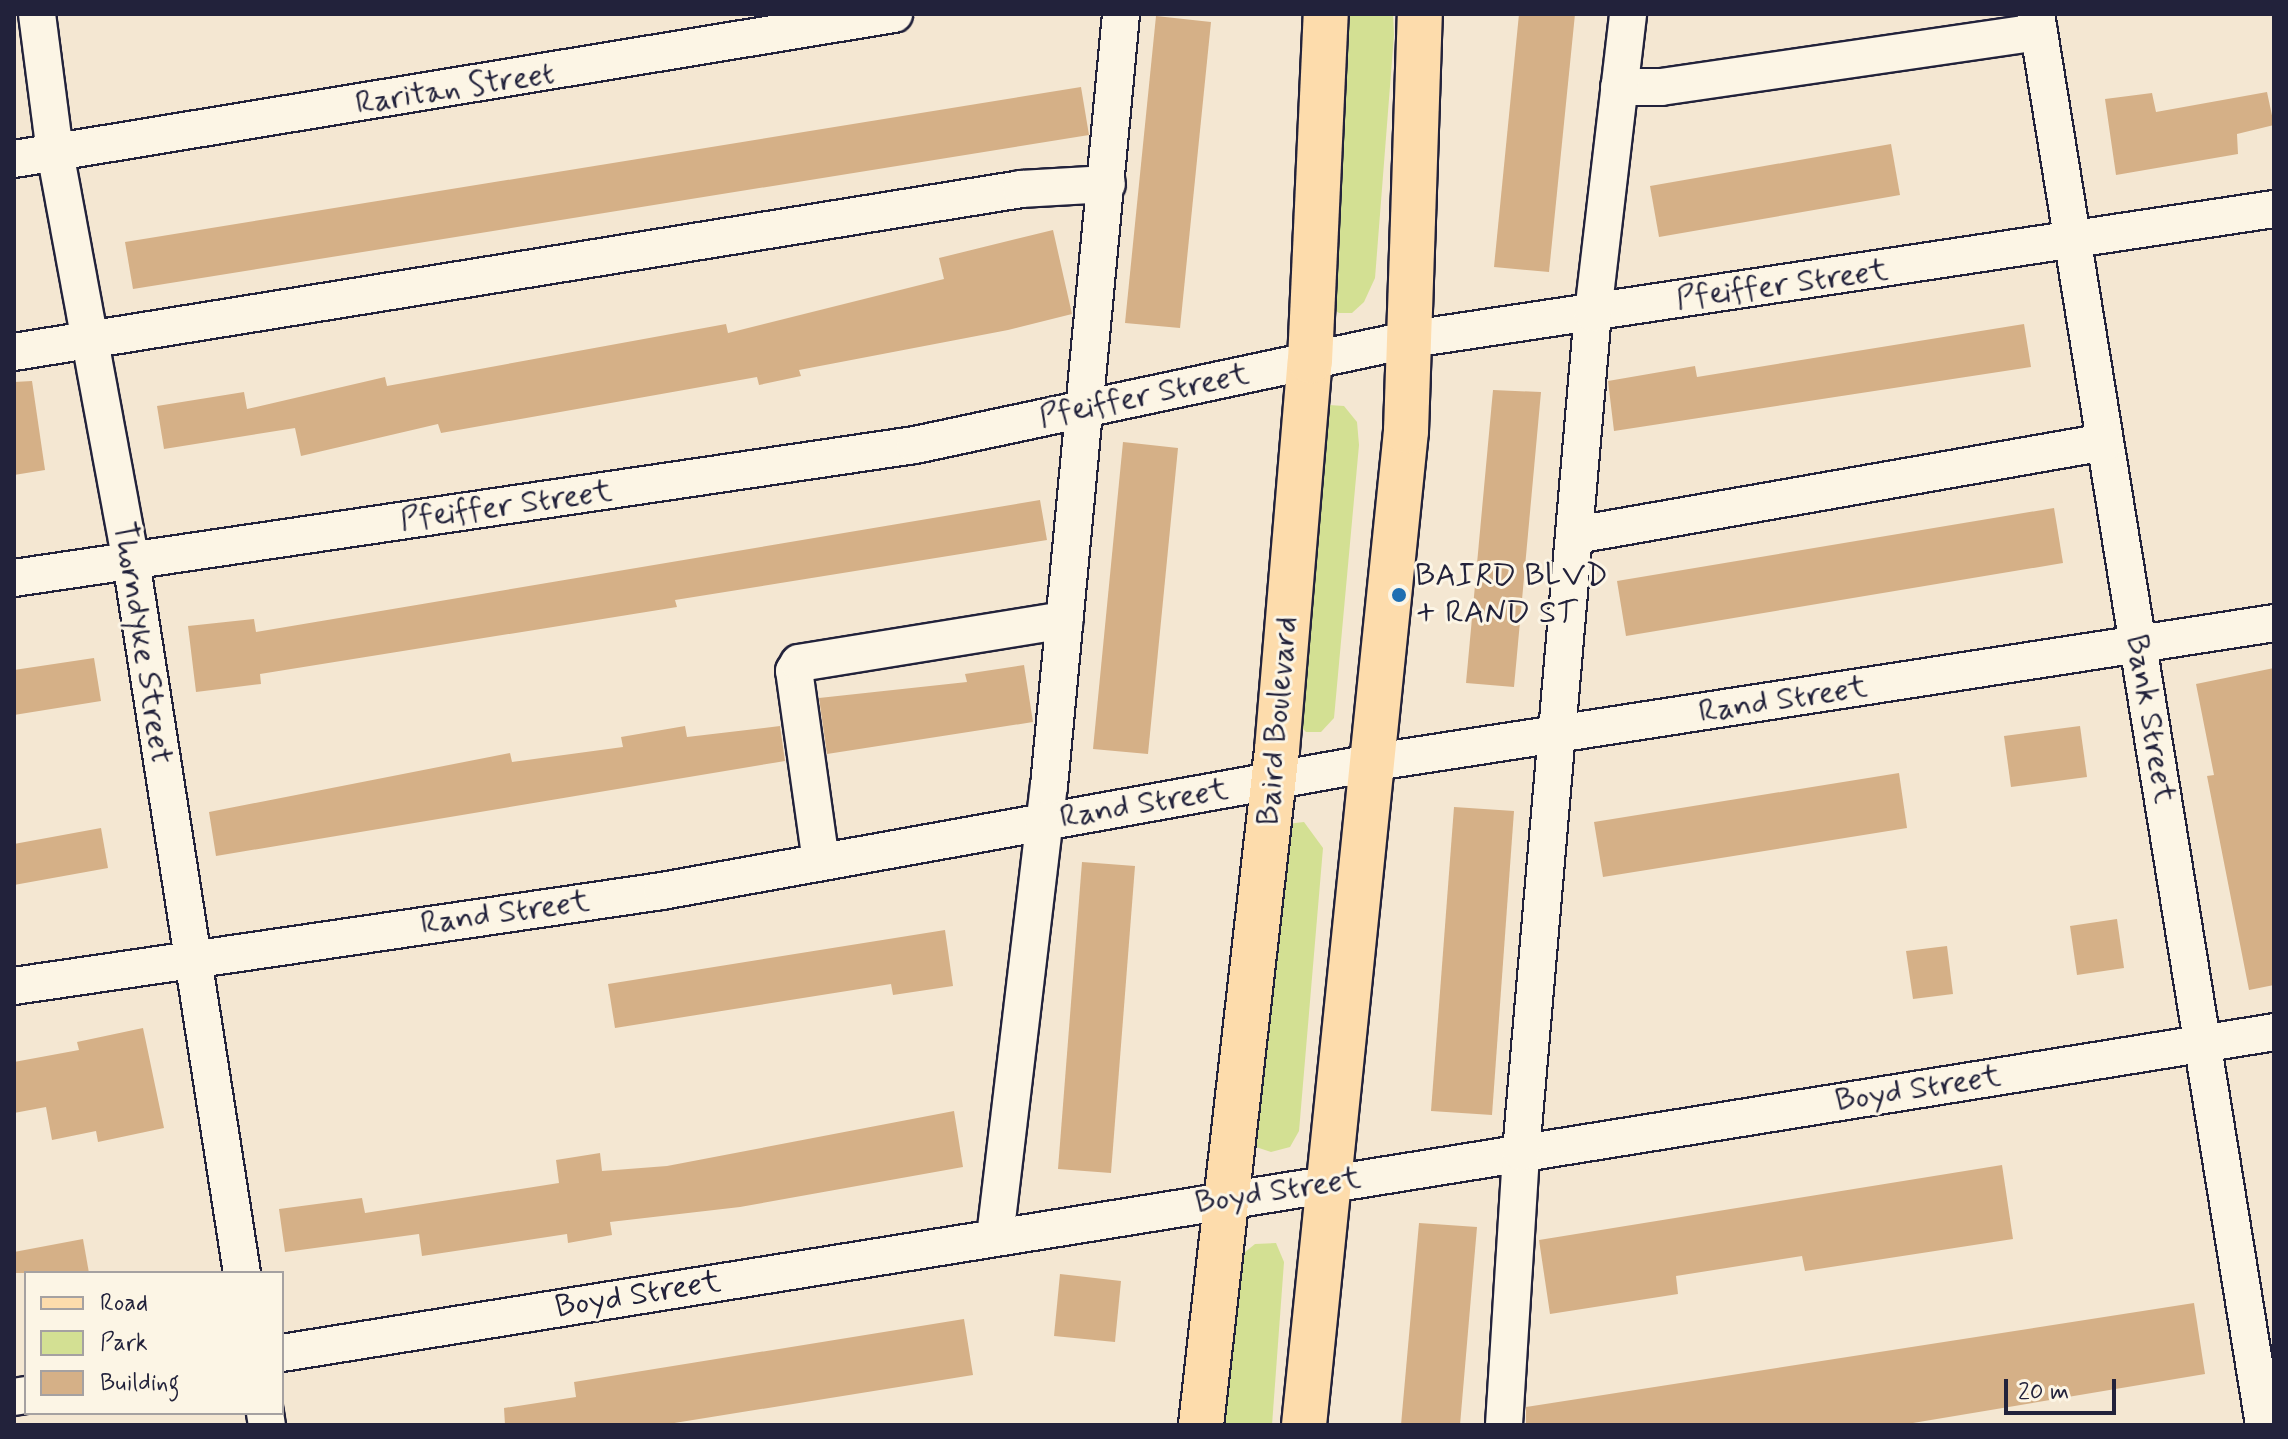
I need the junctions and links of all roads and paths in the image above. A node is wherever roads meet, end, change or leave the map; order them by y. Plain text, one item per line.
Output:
1 (37, 14) edge
2 (894, 14) edge
3 (1121, 14) edge
4 (1326, 14) edge
5 (1420, 14) edge
6 (1628, 14) edge
7 (810, 20) edge
8 (2037, 23) edge
9 (1619, 87) junction
10 (55, 152) junction
11 (14, 159) edge
12 (1107, 184) junction
13 (2274, 209) edge
14 (2074, 243) junction
15 (1593, 313) junction
16 (90, 339) junction
17 (1412, 339) junction
18 (14, 352) edge
19 (1310, 361) junction
20 (1087, 408) junction
21 (2105, 442) junction
22 (1576, 535) junction
23 (131, 561) junction
24 (14, 578) edge
25 (1065, 620) junction
26 (2274, 623) edge
27 (2137, 645) junction
28 (1558, 735) junction
29 (1367, 764) junction
30 (1274, 781) junction
31 (1045, 822) junction
32 (821, 862) junction
33 (190, 957) junction
34 (14, 986) edge
35 (2274, 1032) edge
36 (2205, 1043) junction
37 (1521, 1152) junction
38 (1325, 1183) junction
39 (1222, 1200) junction
40 (995, 1237) junction
41 (242, 1271) edge
42 (284, 1353) edge
43 (1201, 1425) edge
44 (1304, 1425) edge
45 (1504, 1425) edge
46 (2264, 1425) edge

1 - 10 street, Thorndyke Street
2 - 7 street, Raritan Street
3 - 12 street
4 - 19 main road, Baird Boulevard
5 - 17 main road
6 - 9 street
7 - 10 street, Raritan Street
8 - 9 street
8 - 14 street, Bank Street
9 - 15 street
10 - 11 street, Raritan Street
10 - 16 street, Thorndyke Street
12 - 16 street
12 - 20 street
13 - 14 street, Pfeiffer Street
14 - 15 street, Pfeiffer Street
14 - 21 street, Bank Street
15 - 17 street, Pfeiffer Street
15 - 22 street
16 - 18 street
16 - 23 street, Thorndyke Street
17 - 19 street, Pfeiffer Street
17 - 29 main road
19 - 20 street, Pfeiffer Street
19 - 30 main road, Baird Boulevard
20 - 23 street, Pfeiffer Street
20 - 25 street
21 - 22 street
21 - 27 street, Bank Street
22 - 28 street
23 - 24 street, Pfeiffer Street
23 - 33 street, Thorndyke Street
25 - 31 street
25 - 32 street
26 - 27 street, Rand Street
27 - 28 street, Rand Street
27 - 36 street, Bank Street
28 - 29 street, Rand Street
28 - 37 street
29 - 30 street, Rand Street
29 - 38 main road
30 - 31 street, Rand Street
30 - 39 main road, Baird Boulevard
31 - 32 street, Rand Street
31 - 40 street
32 - 33 street, Rand Street
33 - 34 street, Rand Street
33 - 41 street, Thorndyke Street
35 - 36 street, Boyd Street
36 - 37 street, Boyd Street
36 - 46 street, Bank Street
37 - 38 street, Boyd Street
37 - 45 street
38 - 39 street, Boyd Street
38 - 44 main road
39 - 40 street, Boyd Street
39 - 43 main road, Baird Boulevard
40 - 42 street, Boyd Street

